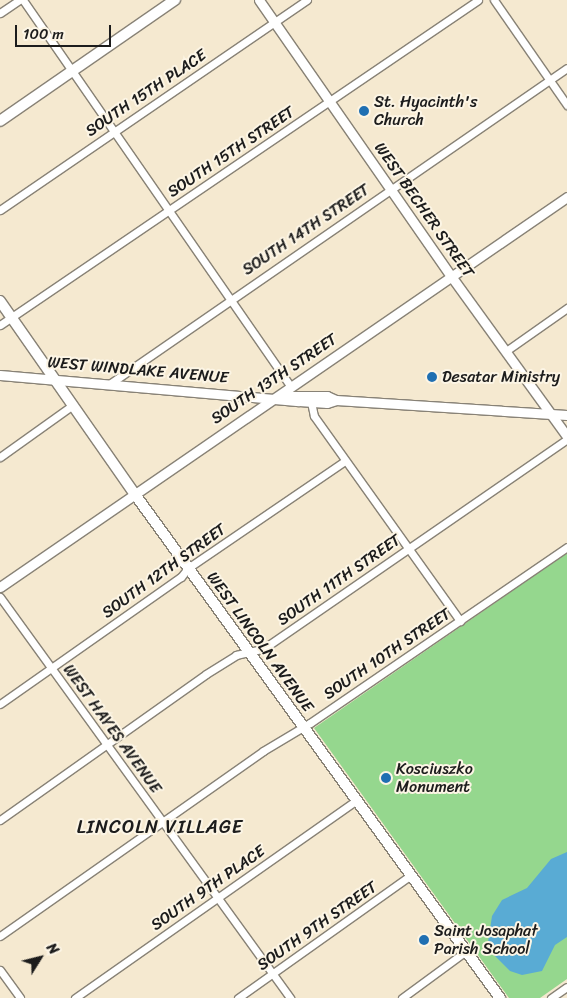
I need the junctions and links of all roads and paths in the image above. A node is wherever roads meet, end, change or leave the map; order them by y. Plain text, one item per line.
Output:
1 (19, 0) edge
2 (23, 0) edge
3 (175, 0) edge
4 (259, 0) edge
5 (307, 0) edge
6 (478, 0) edge
7 (494, 0) edge
8 (0, 13) edge
9 (275, 22) junction
10 (567, 68) edge
11 (71, 71) junction
12 (550, 80) junction
13 (330, 101) junction
14 (567, 105) edge
15 (0, 121) edge
16 (114, 132) junction
17 (391, 189) junction
18 (567, 197) edge
19 (0, 210) edge
20 (168, 211) junction
21 (451, 276) junction
22 (230, 299) junction
23 (0, 301) edge
24 (567, 308) edge
25 (12, 317) junction
26 (0, 325) edge
27 (506, 351) junction
28 (0, 375) edge
29 (54, 379) junction
30 (111, 383) junction
31 (290, 386) junction
32 (274, 396) junction
33 (336, 400) junction
34 (311, 402) junction
35 (73, 406) junction
36 (552, 414) junction
37 (567, 415) edge
38 (567, 437) edge
39 (0, 457) edge
40 (345, 461) junction
41 (134, 494) junction
42 (567, 548) edge
43 (408, 549) junction
44 (188, 568) junction
45 (0, 587) edge
46 (0, 597) edge
47 (460, 621) junction
48 (250, 652) junction
49 (50, 668) junction
50 (0, 704) edge
51 (303, 726) junction
52 (106, 745) junction
53 (356, 800) junction
54 (0, 820) edge
55 (162, 821) junction
56 (411, 876) junction
57 (217, 898) junction
58 (0, 936) edge
59 (466, 951) junction
60 (0, 970) edge
61 (272, 974) junction
62 (567, 986) edge
63 (20, 998) edge
64 (75, 998) edge
65 (238, 998) edge
66 (290, 998) edge
67 (402, 998) edge
68 (500, 998) edge
69 (550, 998) edge

1 - 8 street
2 - 11 street
3 - 11 main road
4 - 9 street, WEST BECHER STREET
5 - 9 street, SOUTH 15TH PLACE
6 - 13 street, SOUTH 15TH STREET
7 - 12 street
9 - 13 street, WEST BECHER STREET
9 - 16 street, SOUTH 15TH PLACE
10 - 12 street, SOUTH 14TH STREET
11 - 15 main road
11 - 16 street
12 - 14 street
12 - 17 street, SOUTH 14TH STREET
13 - 17 street, WEST BECHER STREET
13 - 20 street, SOUTH 15TH STREET
16 - 19 street, SOUTH 15TH PLACE
16 - 20 street
17 - 21 street, WEST BECHER STREET
17 - 22 street, SOUTH 14TH STREET
18 - 21 street, SOUTH 13TH STREET
20 - 22 street
20 - 25 street, SOUTH 15TH STREET
21 - 27 street, WEST BECHER STREET
21 - 31 street, SOUTH 13TH STREET
22 - 30 street, SOUTH 14TH STREET
22 - 31 street
23 - 25 main road, WEST LINCOLN AVENUE
24 - 27 street
25 - 26 street, SOUTH 15TH STREET
25 - 29 main road, WEST LINCOLN AVENUE
27 - 36 street, WEST BECHER STREET
28 - 29 street, WEST WINDLAKE AVENUE
29 - 30 street, WEST WINDLAKE AVENUE
29 - 35 main road, WEST LINCOLN AVENUE
30 - 32 street, WEST WINDLAKE AVENUE
31 - 32 street, SOUTH 13TH STREET
32 - 33 street, WEST WINDLAKE AVENUE
32 - 34 street, WEST WINDLAKE AVENUE
32 - 41 street, SOUTH 13TH STREET
33 - 34 street, WEST WINDLAKE AVENUE
33 - 36 street, WEST WINDLAKE AVENUE
34 - 40 street
35 - 39 street
35 - 41 main road, WEST LINCOLN AVENUE
36 - 37 street, WEST WINDLAKE AVENUE
36 - 38 street, WEST BECHER STREET
38 - 43 street, SOUTH 11TH STREET
40 - 43 street
40 - 44 street, SOUTH 12TH STREET
41 - 44 main road, WEST LINCOLN AVENUE
41 - 45 street, SOUTH 13TH STREET
42 - 47 street, SOUTH 10TH STREET
43 - 47 street
43 - 48 street, SOUTH 11TH STREET
44 - 48 main road, WEST LINCOLN AVENUE
44 - 49 street, SOUTH 12TH STREET
46 - 49 street, WEST HAYES AVENUE
47 - 51 street, SOUTH 10TH STREET
48 - 51 main road, WEST LINCOLN AVENUE
48 - 52 street, SOUTH 11TH STREET
49 - 50 street, SOUTH 12TH STREET
49 - 52 street, WEST HAYES AVENUE
51 - 53 main road, WEST LINCOLN AVENUE
51 - 55 street, SOUTH 10TH STREET
52 - 54 street, SOUTH 11TH STREET
52 - 55 street, WEST HAYES AVENUE
53 - 56 main road, WEST LINCOLN AVENUE
53 - 57 street, SOUTH 9TH PLACE
55 - 57 street, WEST HAYES AVENUE
55 - 58 street, SOUTH 10TH STREET
56 - 59 main road, WEST LINCOLN AVENUE
56 - 61 street, SOUTH 9TH STREET
57 - 61 street, WEST HAYES AVENUE
57 - 64 street, SOUTH 9TH PLACE
59 - 67 street
59 - 68 main road, WEST LINCOLN AVENUE
60 - 63 street
61 - 65 street, SOUTH 9TH STREET
61 - 66 street, WEST HAYES AVENUE
62 - 69 street

